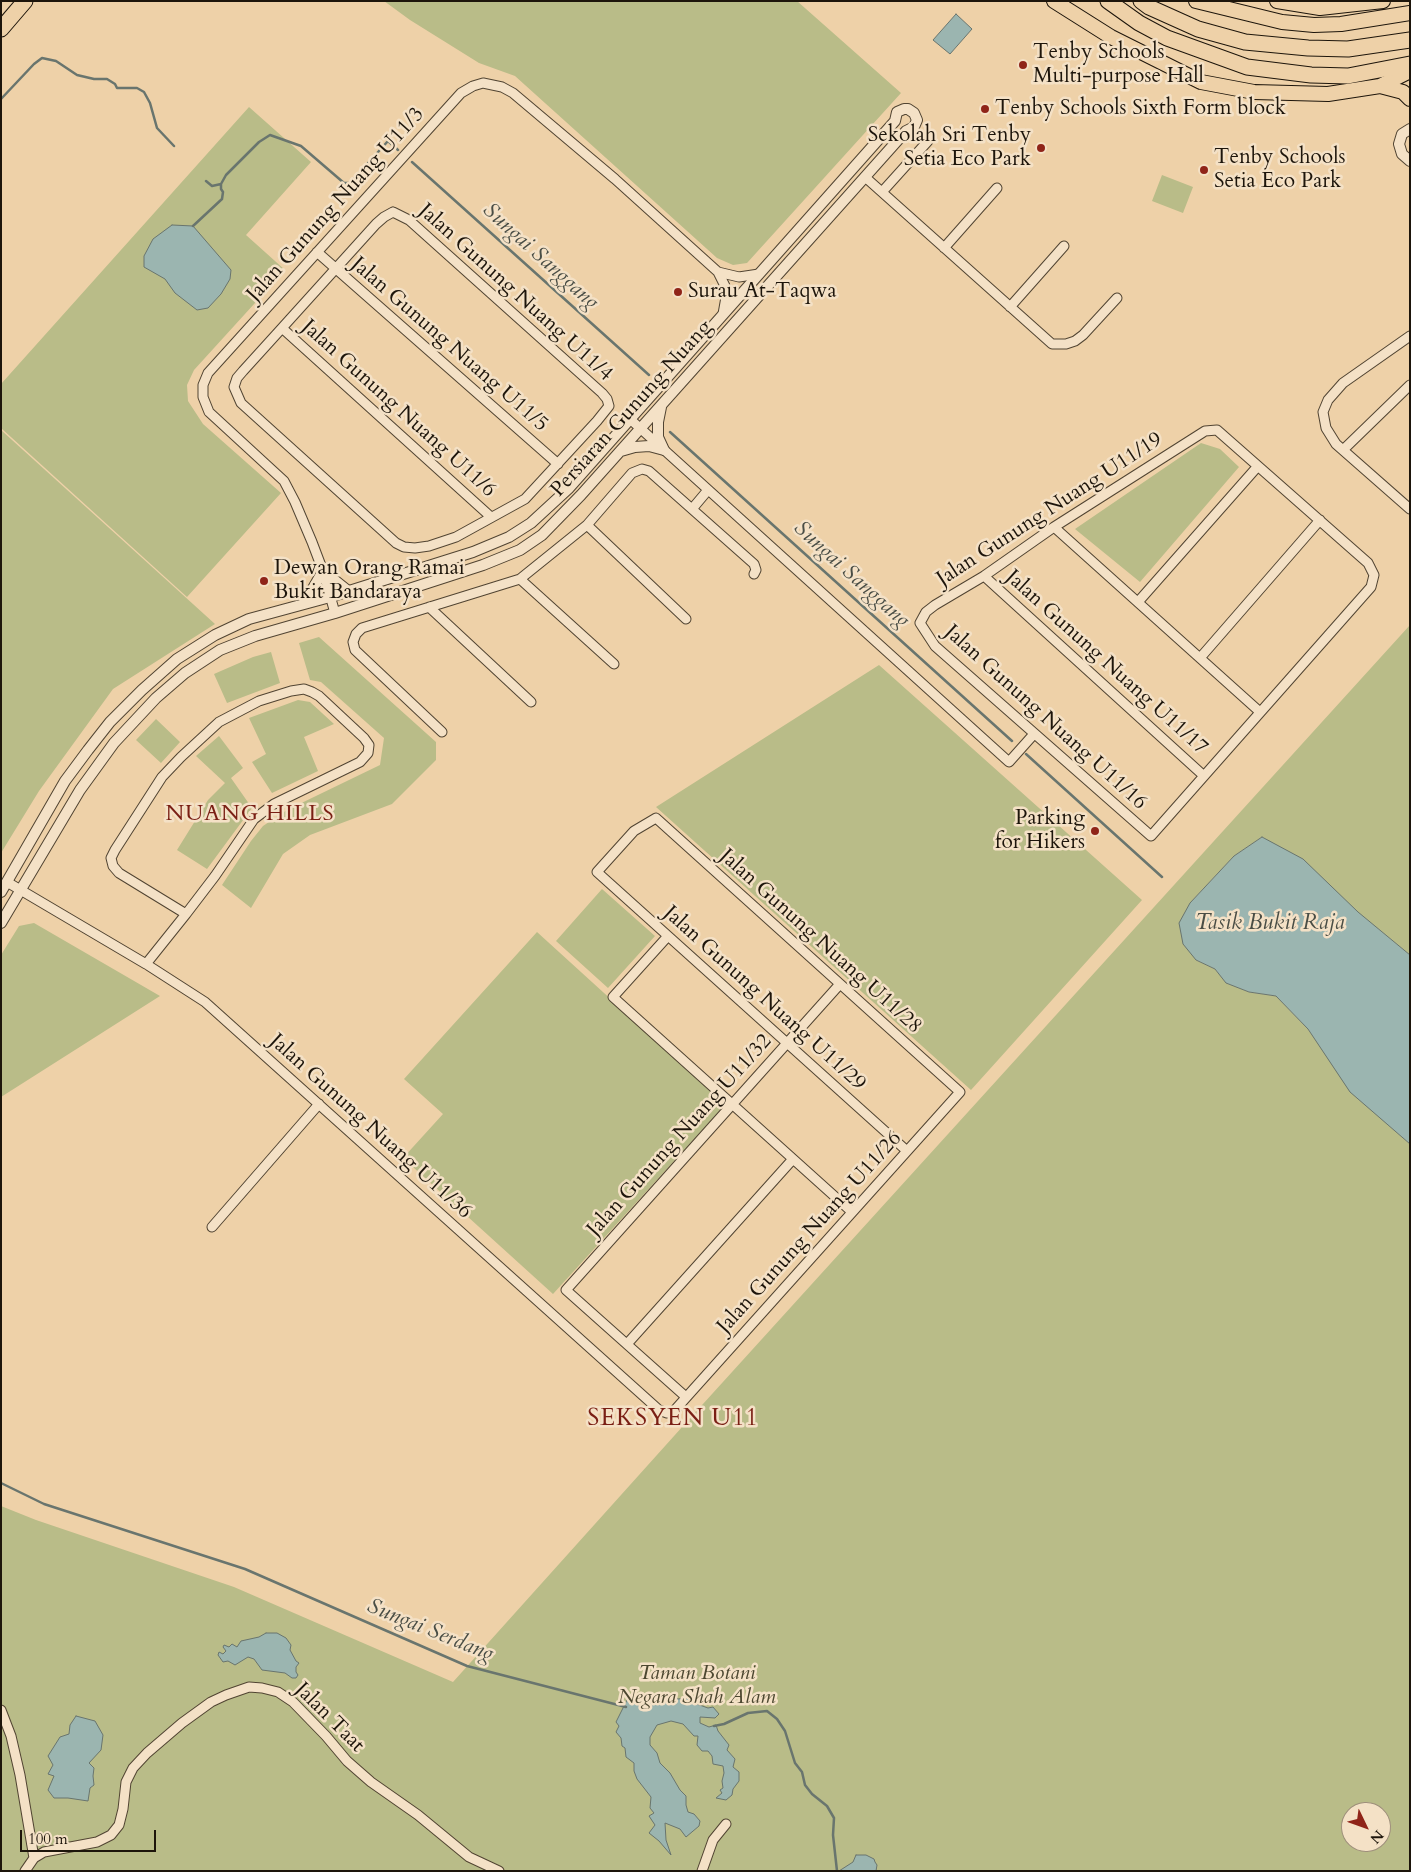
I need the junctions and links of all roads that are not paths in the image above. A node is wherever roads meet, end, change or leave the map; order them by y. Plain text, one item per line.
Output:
1 (25, 1) edge
2 (1054, 1) edge
3 (1076, 1) edge
4 (1108, 1) edge
5 (1141, 1) edge
6 (1196, 1) edge
7 (1277, 1) edge
8 (1382, 1) edge
9 (1410, 13) edge
10 (1084, 20) junction
11 (1, 29) edge
12 (1410, 40) edge
13 (1410, 64) edge
14 (1410, 70) edge
15 (1380, 86) junction
16 (1410, 99) edge
17 (1410, 128) edge
18 (928, 141) dead end
19 (1410, 161) edge
20 (865, 177) junction
21 (997, 188) dead end
22 (882, 192) junction
23 (1064, 246) dead end
24 (944, 248) junction
25 (317, 252) junction
26 (336, 268) junction
27 (718, 272) junction
28 (759, 274) junction
29 (1117, 298) dead end
30 (1010, 307) junction
31 (723, 314) junction
32 (282, 328) junction
33 (1410, 336) edge
34 (1410, 385) edge
35 (661, 406) junction
36 (630, 420) junction
37 (640, 429) junction
38 (664, 450) junction
39 (1342, 450) junction
40 (620, 451) junction
41 (558, 464) junction
42 (1258, 466) junction
43 (708, 490) junction
44 (1409, 508) edge
45 (692, 509) junction
46 (491, 517) junction
47 (1320, 520) junction
48 (587, 525) junction
49 (1054, 527) junction
50 (323, 571) junction
51 (754, 574) dead end
52 (984, 576) junction
53 (520, 579) junction
54 (348, 592) junction
55 (330, 597) junction
56 (1138, 602) junction
57 (304, 604) junction
58 (429, 607) junction
59 (335, 613) junction
60 (686, 619) dead end
61 (920, 623) joint
62 (1200, 658) junction
63 (614, 664) dead end
64 (531, 702) dead end
65 (1260, 712) junction
66 (442, 732) dead end
67 (1034, 734) junction
68 (1204, 776) junction
69 (597, 872) joint
70 (4, 887) edge
71 (21, 890) junction
72 (186, 914) junction
73 (1, 923) edge
74 (668, 936) junction
75 (146, 964) junction
76 (840, 984) junction
77 (787, 1043) junction
78 (960, 1092) joint
79 (319, 1104) junction
80 (732, 1104) junction
81 (907, 1151) junction
82 (793, 1159) junction
83 (852, 1212) junction
84 (212, 1227) dead end
85 (627, 1344) junction
86 (686, 1397) junction
87 (1, 1710) edge
88 (726, 1824) dead end
89 (34, 1858) junction
90 (25, 1871) edge
91 (499, 1871) edge
92 (702, 1871) edge

1 - 11 highway
2 - 10 highway
3 - 10 highway
4 - 13 highway
5 - 12 highway
6 - 9 highway
7 - 8 highway
10 - 15 highway
14 - 15 highway
15 - 16 highway
17 - 19 street
18 - 22 street
20 - 22 street
20 - 28 street, Persiaran Gunung Nuang
20 - 35 street, Persiaran Gunung Nuang
21 - 24 street
22 - 24 street
23 - 30 street
24 - 30 street
25 - 26 street, Jalan Gunung Nuang U11/5
25 - 27 street, Jalan Gunung Nuang U11/3
25 - 50 street, Jalan Gunung Nuang U11/3
26 - 32 street
26 - 41 street, Jalan Gunung Nuang U11/5
26 - 41 street, Jalan Gunung Nuang U11/4
27 - 28 street
27 - 31 street, Jalan Gunung Nuang U11/3
28 - 31 street, Persiaran Gunung Nuang
29 - 30 street
31 - 36 street, Persiaran Gunung Nuang
32 - 46 street, Jalan Gunung Nuang U11/6
32 - 46 street
33 - 39 street
34 - 39 street
35 - 37 street, Persiaran Gunung Nuang
35 - 38 street
36 - 37 street
36 - 54 street, Persiaran Gunung Nuang
37 - 38 street
37 - 40 street, Persiaran Gunung Nuang
38 - 40 street
38 - 43 street
39 - 44 street
40 - 59 street, Persiaran Gunung Nuang
41 - 46 street
42 - 47 street
42 - 49 street, Jalan Gunung Nuang U11/19
42 - 56 street
43 - 45 street
43 - 67 street
45 - 48 street
45 - 51 street
47 - 62 street
47 - 65 street
48 - 53 street
48 - 60 street
49 - 52 street, Jalan Gunung Nuang U11/19
49 - 56 street
50 - 54 street
50 - 55 street, Jalan Gunung Nuang U11/3
50 - 57 street
52 - 61 street, Jalan Gunung Nuang U11/19
52 - 68 street, Jalan Gunung Nuang U11/17
53 - 58 street
53 - 63 street
54 - 55 street, Persiaran Gunung Nuang
55 - 57 street, Persiaran Gunung Nuang
55 - 59 street, Jalan Gunung Nuang U11/3
56 - 62 street
57 - 70 street, Persiaran Gunung Nuang
58 - 64 street
58 - 66 street
59 - 71 street, Persiaran Gunung Nuang
61 - 67 street, Jalan Gunung Nuang U11/16
62 - 65 street
65 - 68 street
67 - 68 street, Jalan Gunung Nuang U11/16
69 - 74 street, Jalan Gunung Nuang U11/29
69 - 76 street, Jalan Gunung Nuang U11/28
70 - 71 street, Jalan Gunung Nuang U11/36
71 - 73 street, Persiaran Gunung Nuang
71 - 75 street, Jalan Gunung Nuang U11/36
72 - 72 street
72 - 75 street
74 - 77 street, Jalan Gunung Nuang U11/29
74 - 80 street
75 - 79 street, Jalan Gunung Nuang U11/36
76 - 77 street, Jalan Gunung Nuang U11/32
76 - 78 street, Jalan Gunung Nuang U11/28
77 - 80 street, Jalan Gunung Nuang U11/32
77 - 81 street, Jalan Gunung Nuang U11/29
78 - 81 street, Jalan Gunung Nuang U11/26
79 - 84 street
79 - 86 street, Jalan Gunung Nuang U11/36
80 - 82 street
80 - 85 street, Jalan Gunung Nuang U11/32
81 - 83 street, Jalan Gunung Nuang U11/26
82 - 83 street
82 - 85 street
83 - 86 street, Jalan Gunung Nuang U11/26
85 - 86 street
87 - 89 street
88 - 92 street
89 - 90 street
89 - 91 street, Jalan Taat

